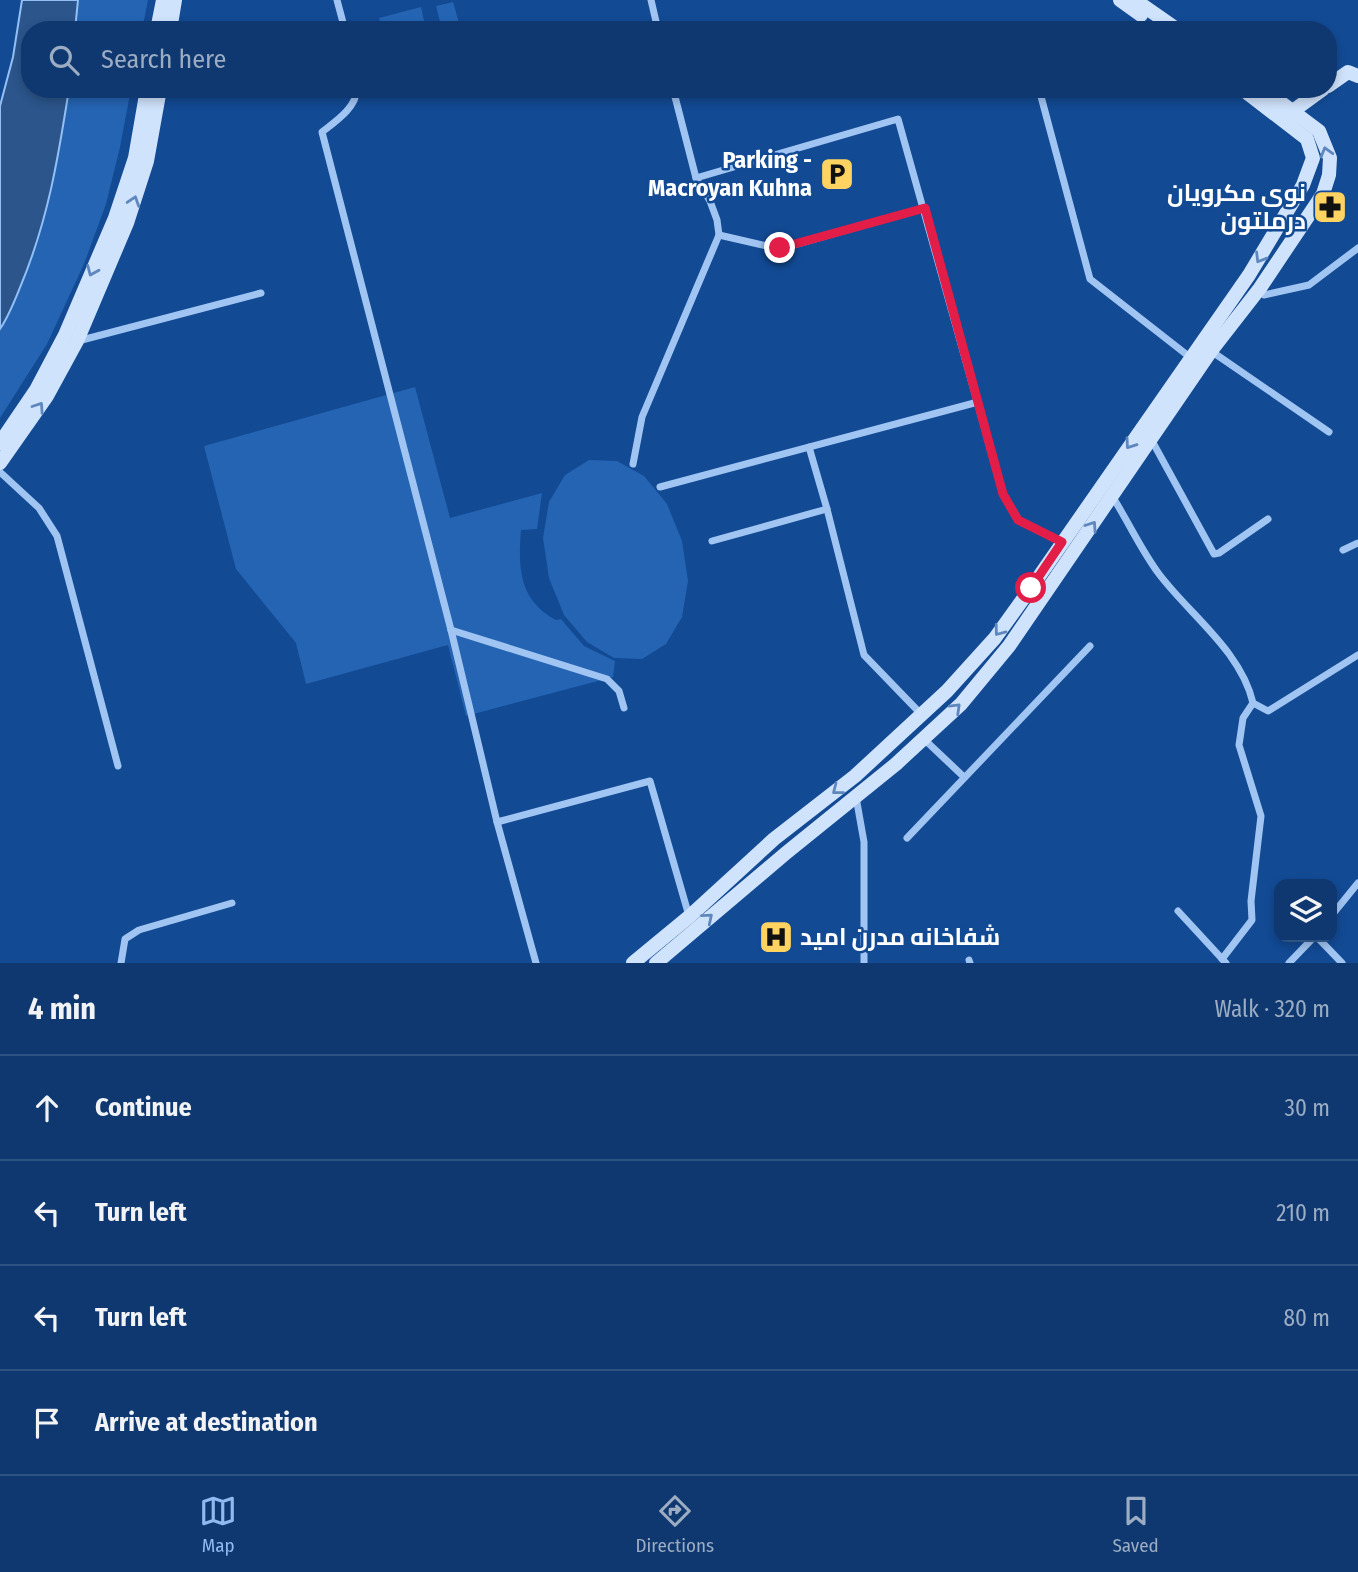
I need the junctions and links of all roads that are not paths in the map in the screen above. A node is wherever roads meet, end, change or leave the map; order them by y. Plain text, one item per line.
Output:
1 (163, 0) edge
2 (176, 0) edge
3 (337, 0) edge
4 (650, 0) edge
5 (1120, 0) edge
6 (1135, 0) edge
7 (160, 21) edge
8 (172, 21) edge
9 (343, 21) edge
10 (656, 21) edge
11 (1149, 21) edge
12 (1165, 21) edge
13 (1355, 72) edge
14 (1337, 81) edge
15 (145, 98) edge
16 (158, 98) edge
17 (356, 98) edge
18 (675, 98) edge
19 (1041, 98) edge
20 (1258, 98) edge
21 (1272, 98) edge
22 (1311, 98) edge
23 (1288, 115) junction
24 (696, 178) junction
25 (925, 208) junction
26 (719, 234) junction
27 (1358, 248) edge
28 (1260, 288) junction
29 (261, 293) dead end
30 (77, 341) junction
31 (1211, 351) junction
32 (1191, 358) junction
33 (978, 402) junction
34 (1329, 432) dead end
35 (1151, 439) junction
36 (0, 443) edge
37 (809, 447) junction
38 (0, 463) edge
39 (633, 464) dead end
40 (0, 472) edge
41 (660, 487) dead end
42 (1106, 491) junction
43 (827, 509) junction
44 (1268, 519) dead end
45 (712, 541) dead end
46 (1062, 542) junction
47 (1358, 543) edge
48 (1343, 550) dead end
49 (451, 630) junction
50 (1090, 646) dead end
51 (1358, 655) edge
52 (1252, 704) junction
53 (624, 708) dead end
54 (921, 714) junction
55 (927, 734) junction
56 (118, 766) dead end
57 (964, 777) junction
58 (856, 797) junction
59 (498, 822) junction
60 (907, 838) dead end
61 (1358, 883) edge
62 (232, 903) dead end
63 (1337, 909) edge
64 (1178, 911) dead end
65 (690, 916) junction
66 (1311, 942) edge
67 (1321, 942) edge
68 (1224, 961) edge
69 (121, 963) edge
70 (536, 963) edge
71 (633, 963) edge
72 (656, 963) edge
73 (864, 963) edge
74 (1289, 963) edge
75 (1342, 963) edge

1 - 7 main road
2 - 8 main road
3 - 9 street
4 - 10 street
5 - 11 main road
6 - 12 main road
13 - 14 main road
15 -> 36 main road
30 -> 16 main road
17 - 49 street
18 - 24 street
19 - 32 street
20 - 23 main road
21 - 23 main road
22 - 23 main road
28 -> 23 main road
23 -> 32 main road
24 - 25 street
24 - 26 street
25 - 26 street
25 - 33 street
26 - 39 street
27 - 28 street
28 - 31 main road
29 - 30 street
38 -> 30 main road
31 - 34 street
31 - 35 main road
32 -> 42 main road
33 - 37 street
33 - 46 street
35 - 42 main road
35 - 44 street
37 - 41 street
37 - 43 street
40 - 56 street
42 - 46 main road
42 - 52 street
55 -> 42 main road
43 - 45 street
43 - 54 street
46 -> 54 main road
47 - 48 street
49 - 53 street
49 - 59 street
50 - 57 street
51 - 52 street
52 - 68 street
54 -> 65 main road
55 - 57 street
55 - 58 main road
57 - 60 street
72 -> 58 main road
58 - 73 street
59 - 65 street
59 - 70 street
61 - 63 street
62 - 69 street
64 - 68 street
65 - 71 main road
66 - 74 street
67 - 75 street

